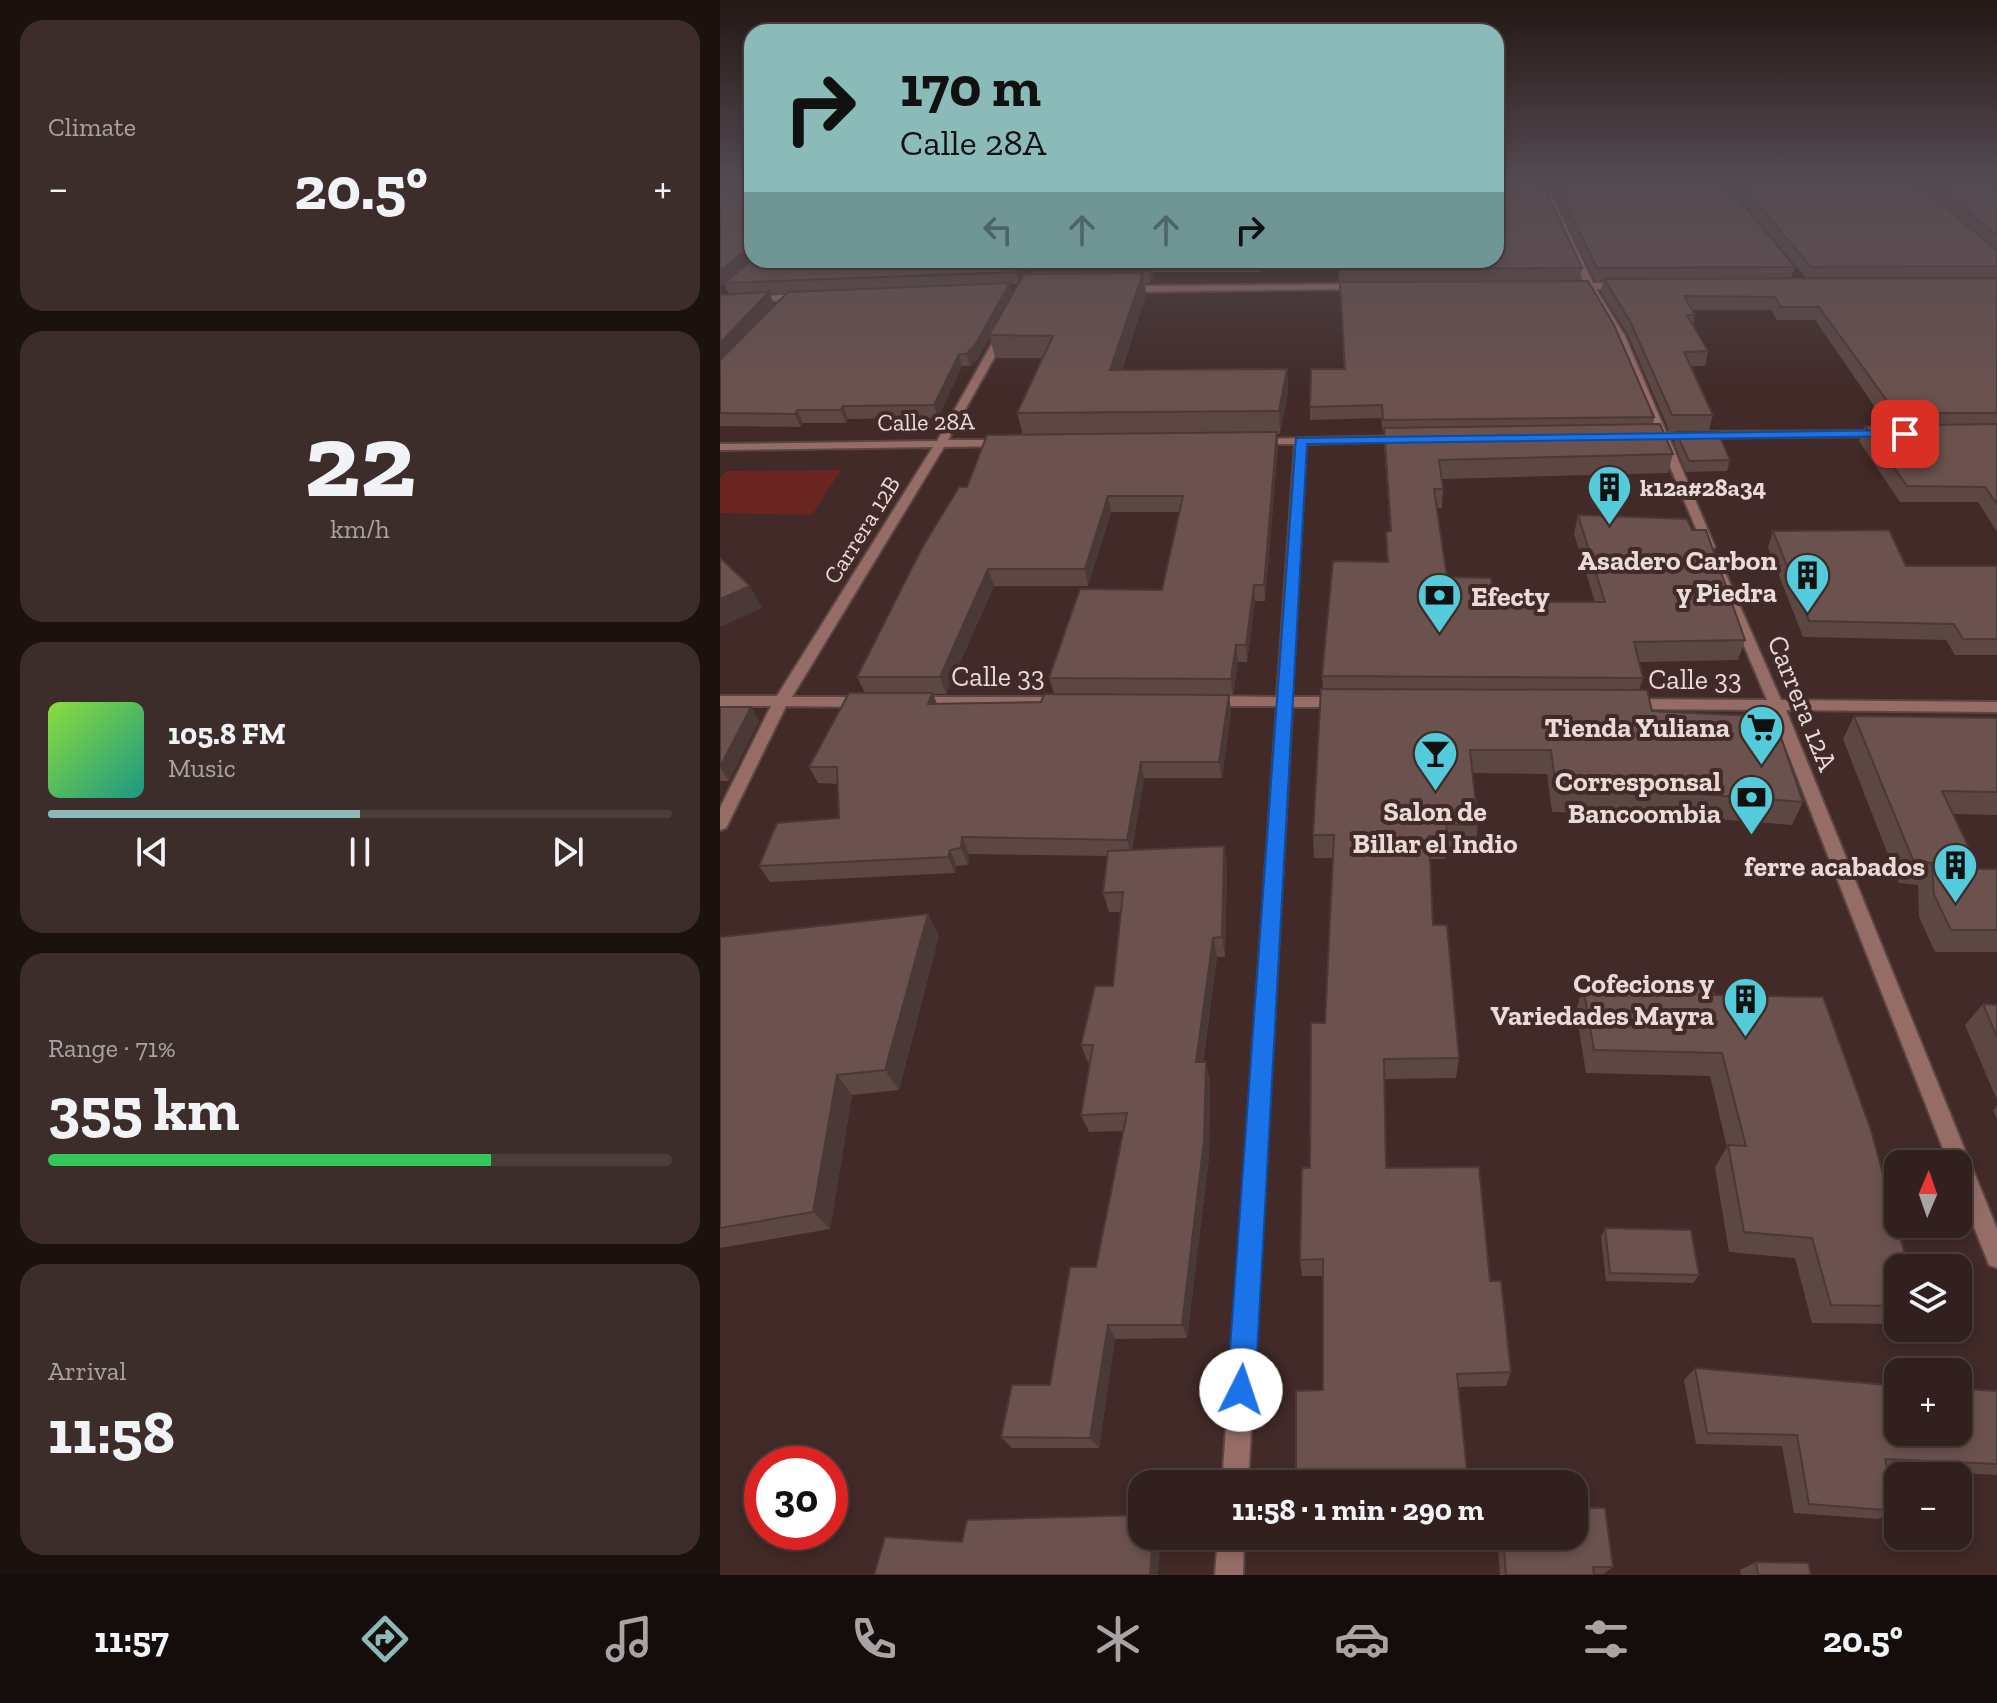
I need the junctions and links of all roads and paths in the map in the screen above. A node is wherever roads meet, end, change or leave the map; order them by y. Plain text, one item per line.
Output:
1 (1574, 252) edge
2 (731, 286) edge
3 (1590, 286) junction
4 (1637, 286) edge
5 (1371, 287) edge
6 (1559, 287) edge
7 (1106, 289) edge
8 (791, 296) junction
9 (806, 296) edge
10 (720, 298) edge
11 (780, 307) edge
12 (1013, 315) edge
13 (1660, 434) junction
14 (1890, 434) edge
15 (1629, 435) edge
16 (1410, 439) edge
17 (1238, 441) edge
18 (1301, 441) junction
19 (941, 443) junction
20 (1019, 443) edge
21 (720, 447) edge
22 (720, 701) edge
23 (1191, 701) edge
24 (1286, 701) junction
25 (781, 702) junction
26 (1081, 702) edge
27 (1365, 702) edge
28 (1618, 704) edge
29 (1776, 705) junction
30 (1997, 707) edge
31 (720, 824) edge
32 (1997, 1257) edge
33 (1236, 1470) edge
34 (1230, 1550) edge
35 (1229, 1575) edge

1 - 3 street, Carrera 12A
2 - 10 street
3 - 4 street
3 - 6 street
3 - 13 street, Carrera 12A
5 - 7 street
8 - 9 street
8 - 10 street
8 - 11 street
12 - 19 street, Carrera 12B
13 - 14 street
13 - 15 street
13 - 29 street, Carrera 12A
16 - 18 street
17 - 18 street
18 - 24 street
19 - 20 street, Calle 28A
19 - 21 street, Calle 28A
19 - 25 street, Carrera 12B
22 - 25 street, Calle 33
23 - 24 street
24 - 27 street
24 - 33 street
25 - 26 street, Calle 33
25 - 31 street, Carrera 12B
28 - 29 street, Calle 33
29 - 30 street, Calle 33
29 - 32 street, Carrera 12A
34 - 35 street

